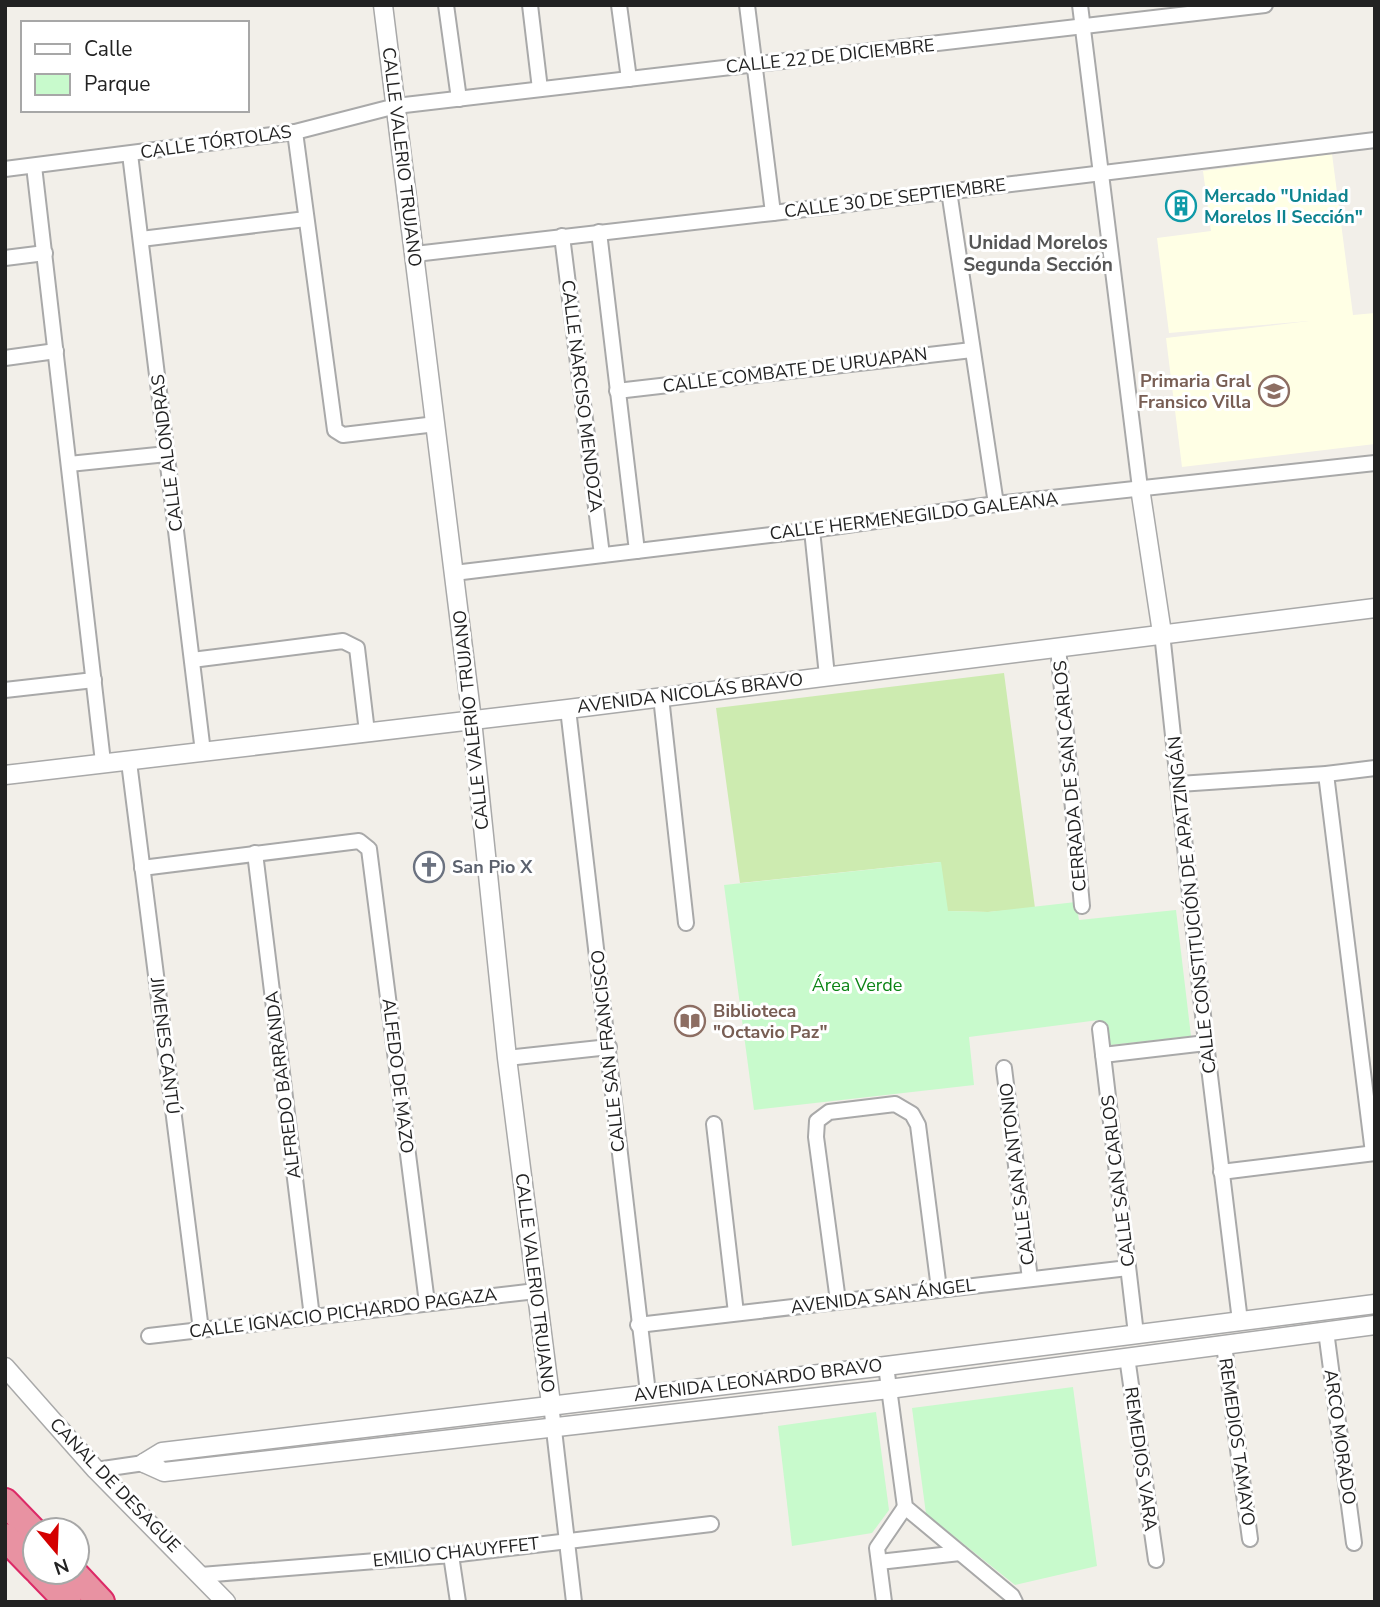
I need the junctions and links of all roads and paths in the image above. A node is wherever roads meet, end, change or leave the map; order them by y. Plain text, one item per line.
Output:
1 (383, 5) edge
2 (446, 5) edge
3 (530, 5) edge
4 (619, 5) edge
5 (747, 5) edge
6 (1080, 5) edge
7 (1265, 5) edge
8 (1083, 27) junction
9 (754, 64) junction
10 (629, 79) junction
11 (540, 89) junction
12 (459, 99) junction
13 (396, 106) junction
14 (295, 132) junction
15 (1375, 139) edge
16 (130, 154) junction
17 (34, 166) junction
18 (5, 169) edge
19 (1101, 173) junction
20 (949, 191) junction
21 (773, 213) junction
22 (306, 219) junction
23 (599, 232) junction
24 (562, 236) junction
25 (141, 239) junction
26 (45, 253) junction
27 (415, 254) junction
28 (5, 258) edge
29 (972, 350) junction
30 (56, 351) junction
31 (5, 358) edge
32 (617, 391) junction
33 (436, 424) junction
34 (167, 454) junction
35 (1375, 463) edge
36 (69, 464) junction
37 (1140, 488) junction
38 (996, 504) junction
39 (812, 530) junction
40 (637, 551) junction
41 (602, 555) junction
42 (454, 573) junction
43 (1375, 608) edge
44 (1162, 633) junction
45 (1058, 647) junction
46 (192, 660) junction
47 (827, 676) junction
48 (94, 680) junction
49 (5, 690) edge
50 (661, 697) junction
51 (568, 709) junction
52 (472, 720) junction
53 (367, 732) junction
54 (203, 752) junction
55 (103, 762) junction
56 (129, 762) junction
57 (1375, 768) edge
58 (1326, 774) junction
59 (5, 775) edge
60 (1179, 784) junction
61 (255, 853) junction
62 (142, 868) junction
63 (1082, 906) dead end
64 (686, 923) dead end
65 (1100, 1028) dead end
66 (1206, 1043) junction
67 (609, 1047) junction
68 (1104, 1055) junction
69 (507, 1058) junction
70 (1004, 1068) dead end
71 (714, 1124) dead end
72 (1374, 1153) edge
73 (1221, 1172) junction
74 (1128, 1268) junction
75 (1030, 1279) junction
76 (939, 1289) junction
77 (536, 1291) junction
78 (838, 1301) junction
79 (427, 1303) junction
80 (1375, 1304) edge
81 (736, 1313) junction
82 (312, 1317) junction
83 (1240, 1321) junction
84 (638, 1325) junction
85 (1375, 1325) edge
86 (201, 1330) junction
87 (1326, 1331) junction
88 (1136, 1334) junction
89 (149, 1336) dead end
90 (1224, 1345) junction
91 (1127, 1357) junction
92 (886, 1366) junction
93 (5, 1367) edge
94 (889, 1389) junction
95 (648, 1393) junction
96 (551, 1405) junction
97 (552, 1426) junction
98 (144, 1464) junction
99 (96, 1469) junction
100 (5, 1502) edge
101 (905, 1507) junction
102 (21, 1519) edge
103 (711, 1524) dead end
104 (5, 1536) edge
105 (1250, 1539) dead end
106 (566, 1541) junction
107 (1354, 1543) dead end
108 (21, 1553) edge
109 (960, 1553) junction
110 (451, 1555) junction
111 (1156, 1560) dead end
112 (879, 1562) junction
113 (201, 1575) junction
114 (53, 1586) edge
115 (86, 1586) edge
116 (68, 1602) edge
117 (101, 1602) edge
118 (226, 1602) edge
119 (458, 1602) edge
120 (574, 1602) edge
121 (884, 1602) edge
122 (1015, 1602) edge

1 - 13 street, CALLE VALERIO TRUJANO
2 - 12 street
3 - 11 street
4 - 10 street
5 - 9 street
6 - 8 street
7 - 8 street, CALLE 22 DE DICIEMBRE
8 - 9 street, CALLE 22 DE DICIEMBRE
8 - 19 street
9 - 10 street, CALLE 22 DE DICIEMBRE
9 - 21 street
10 - 11 street, CALLE 22 DE DICIEMBRE
11 - 12 street, CALLE 22 DE DICIEMBRE
12 - 13 street, CALLE 22 DE DICIEMBRE
13 - 14 street, CALLE TÓRTOLAS
13 - 27 street, CALLE VALERIO TRUJANO
14 - 16 street, CALLE TÓRTOLAS
14 - 22 street
15 - 19 street, CALLE 30 DE SEPTIEMBRE
16 - 17 street, CALLE TÓRTOLAS
16 - 25 street, CALLE ALONDRAS
17 - 18 street, CALLE TÓRTOLAS
17 - 26 street
19 - 20 street, CALLE 30 DE SEPTIEMBRE
19 - 37 street
20 - 21 street, CALLE 30 DE SEPTIEMBRE
20 - 29 street
21 - 23 street, CALLE 30 DE SEPTIEMBRE
22 - 25 street
22 - 33 street
23 - 24 street, CALLE 30 DE SEPTIEMBRE
23 - 32 street, CALLE NARCISO MENDOZA
24 - 27 street, CALLE 30 DE SEPTIEMBRE
24 - 41 street, CALLE NARCISO MENDOZA
25 - 34 street, CALLE ALONDRAS
26 - 28 street
26 - 30 street
27 - 33 street, CALLE VALERIO TRUJANO
29 - 32 street, CALLE COMBATE DE URUAPAN
29 - 38 street
30 - 31 street
30 - 36 street
32 - 40 street, CALLE NARCISO MENDOZA
33 - 42 street, CALLE VALERIO TRUJANO
34 - 36 street
34 - 46 street, CALLE ALONDRAS
35 - 37 street, CALLE HERMENEGILDO GALEANA
36 - 48 street
37 - 38 street, CALLE HERMENEGILDO GALEANA
37 - 44 street, CALLE CONSTITUCIÓN DE APATZINGÁN
38 - 39 street, CALLE HERMENEGILDO GALEANA
39 - 40 street, CALLE HERMENEGILDO GALEANA
39 - 47 street
40 - 41 street, CALLE HERMENEGILDO GALEANA
41 - 42 street, CALLE HERMENEGILDO GALEANA
42 - 52 street, CALLE VALERIO TRUJANO
43 - 44 street, AVENIDA NICOLÁS BRAVO
44 - 45 street, AVENIDA NICOLÁS BRAVO
44 - 60 street, CALLE CONSTITUCIÓN DE APATZINGÁN
45 - 47 street, AVENIDA NICOLÁS BRAVO
45 - 63 street, CERRADA DE SAN CARLOS
46 - 53 street
46 - 54 street, CALLE ALONDRAS
47 - 50 street, AVENIDA NICOLÁS BRAVO
48 - 49 street
48 - 55 street
50 - 51 street, AVENIDA NICOLÁS BRAVO
50 - 64 street
51 - 52 street, AVENIDA NICOLÁS BRAVO
51 - 67 street, CALLE SAN FRANCISCO
52 - 53 street, AVENIDA NICOLÁS BRAVO
52 - 69 street, CALLE VALERIO TRUJANO
53 - 54 street, AVENIDA NICOLÁS BRAVO
54 - 56 street, AVENIDA NICOLÁS BRAVO
55 - 56 street, AVENIDA NICOLÁS BRAVO
55 - 59 street, AVENIDA NICOLÁS BRAVO
56 - 62 street, JIMENES CANTÚ
57 - 58 street
58 - 60 street
58 - 72 street
60 - 66 street, CALLE CONSTITUCIÓN DE APATZINGÁN
61 - 62 street
61 - 79 street, ALFEDO DE MAZO
61 - 82 street, ALFREDO BARRANDA
62 - 86 street, JIMENES CANTÚ
65 - 68 street, CALLE SAN CARLOS
66 - 68 street
66 - 73 street, CALLE CONSTITUCIÓN DE APATZINGÁN
67 - 69 street
67 - 84 street, CALLE SAN FRANCISCO
68 - 74 street, CALLE SAN CARLOS
69 - 77 street, CALLE VALERIO TRUJANO
70 - 75 street, CALLE SAN ANTONIO
71 - 81 street
72 - 73 street
73 - 83 street, CALLE CONSTITUCIÓN DE APATZINGÁN
74 - 75 street, AVENIDA SAN ÁNGEL
74 - 88 street, CALLE SAN CARLOS
75 - 76 street, AVENIDA SAN ÁNGEL
76 - 78 street, AVENIDA SAN ÁNGEL
76 - 78 street
77 - 79 street, CALLE IGNACIO PICHARDO PAGAZA
77 - 96 street, CALLE VALERIO TRUJANO
78 - 81 street, AVENIDA SAN ÁNGEL
79 - 82 street, CALLE IGNACIO PICHARDO PAGAZA
80 - 83 street, AVENIDA LEONARDO BRAVO
81 - 84 street, AVENIDA SAN ÁNGEL
82 - 86 street, CALLE IGNACIO PICHARDO PAGAZA
83 - 88 street, AVENIDA LEONARDO BRAVO
84 - 95 street, CALLE SAN FRANCISCO
85 - 87 street, AVENIDA LEONARDO BRAVO
86 - 89 street, CALLE IGNACIO PICHARDO PAGAZA
87 - 90 street, AVENIDA LEONARDO BRAVO
87 - 107 street, ARCO MORADO
88 - 92 street, AVENIDA LEONARDO BRAVO
90 - 91 street, AVENIDA LEONARDO BRAVO
90 - 105 street, REMEDIOS TAMAYO
91 - 94 street, AVENIDA LEONARDO BRAVO
91 - 111 street, REMEDIOS VARA
92 - 94 street
92 - 95 street, AVENIDA LEONARDO BRAVO
93 - 99 street, CANAL DE DESAGUE
94 - 97 street, AVENIDA LEONARDO BRAVO
94 - 101 street
95 - 96 street, AVENIDA LEONARDO BRAVO
96 - 97 street, CALLE VALERIO TRUJANO
96 - 98 street, AVENIDA LEONARDO BRAVO
97 - 98 street, AVENIDA LEONARDO BRAVO
97 - 106 street, CALLE VALERIO TRUJANO
98 - 99 street, AVENIDA LEONARDO BRAVO
99 - 113 street, CANAL DE DESAGUE
100 - 102 highway
101 - 109 street
101 - 112 street
103 - 106 street, EMILIO CHAUYFFET
104 - 108 highway
106 - 110 street, EMILIO CHAUYFFET
106 - 120 street, CALLE VALERIO TRUJANO
109 - 112 street
109 - 122 street
110 - 113 street, EMILIO CHAUYFFET
110 - 119 street
112 - 121 street
113 - 118 street, CANAL DE DESAGUE
114 - 116 highway
115 - 117 highway

